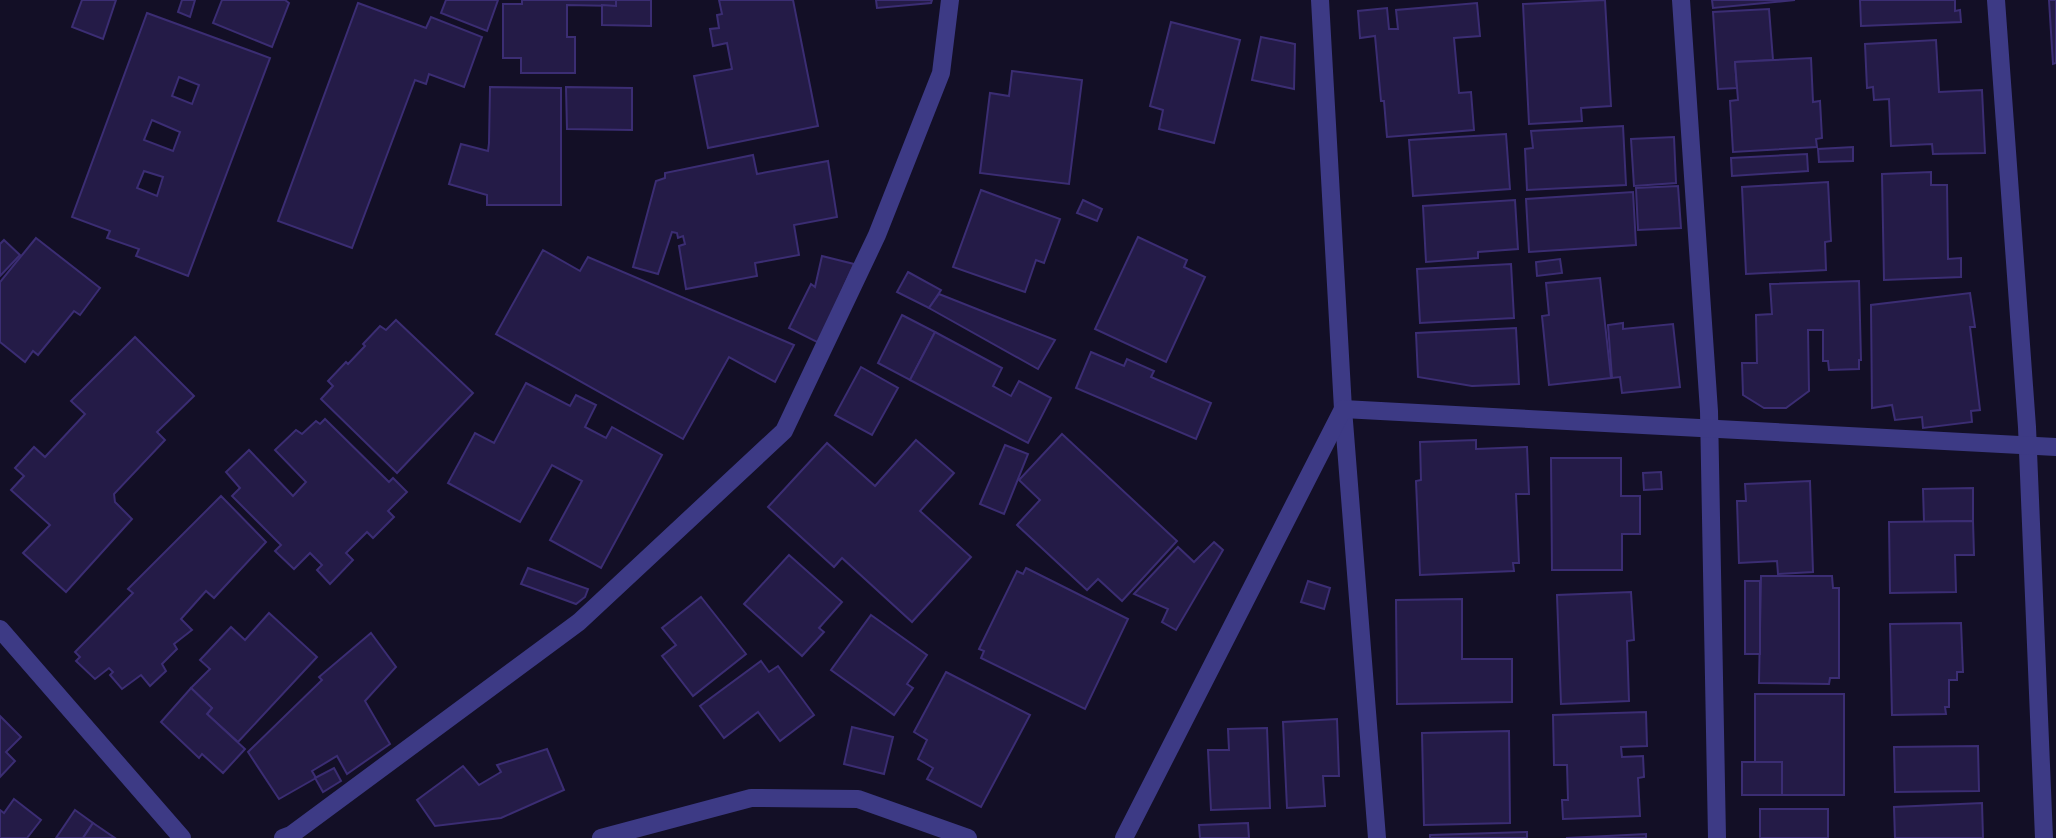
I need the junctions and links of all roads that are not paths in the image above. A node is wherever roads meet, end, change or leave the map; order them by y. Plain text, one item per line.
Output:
1 (950, 0) edge
2 (1320, 0) edge
3 (1681, 0) edge
4 (1996, 0) edge
5 (1343, 410) junction
6 (1709, 429) junction
7 (2028, 445) junction
8 (2056, 447) edge
9 (0, 629) edge
10 (294, 837) edge
11 (182, 838) edge
12 (601, 838) edge
13 (968, 838) edge
14 (1124, 838) edge
15 (1377, 838) edge
16 (1717, 838) edge
17 (2044, 838) edge

1 - 10 street
2 - 5 street
3 - 6 street
4 - 7 street
5 - 6 street
5 - 14 street
5 - 15 street
6 - 7 street
6 - 16 street
7 - 8 street
7 - 17 street
9 - 11 street
12 - 13 street

